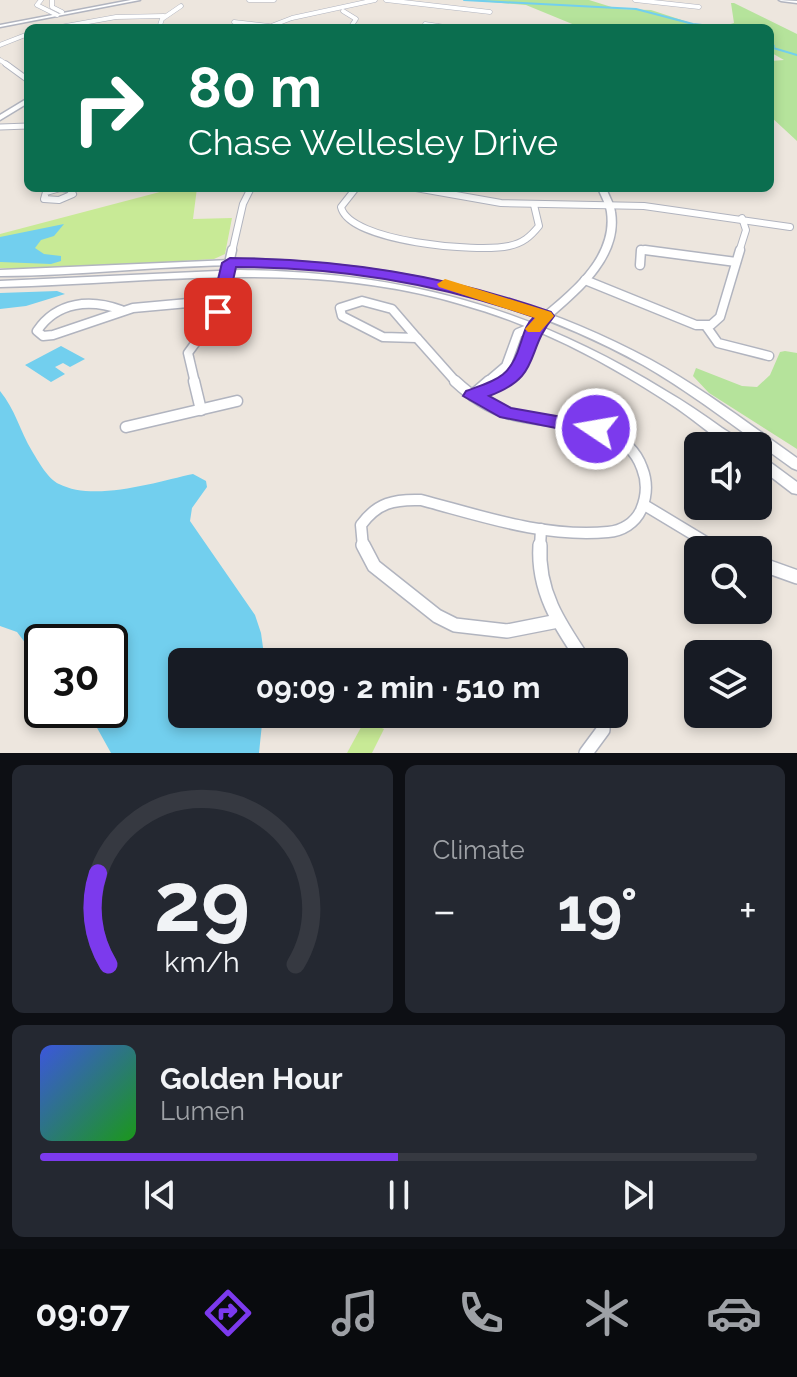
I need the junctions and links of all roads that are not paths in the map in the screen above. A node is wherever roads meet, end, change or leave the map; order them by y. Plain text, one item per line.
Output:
1 (41, 0) edge
2 (52, 0) edge
3 (138, 0) edge
4 (249, 0) edge
5 (274, 0) edge
6 (375, 0) edge
7 (386, 0) edge
8 (781, 0) edge
9 (634, 1) edge
10 (797, 2) edge
11 (181, 6) dead end
12 (439, 6) junction
13 (699, 7) edge
14 (343, 11) junction
15 (490, 12) dead end
16 (65, 14) junction
17 (57, 15) junction
18 (164, 16) junction
19 (234, 22) dead end
20 (81, 24) edge
21 (161, 24) edge
22 (248, 24) edge
23 (277, 24) edge
24 (353, 24) edge
25 (425, 24) edge
26 (0, 26) edge
27 (24, 36) edge
28 (0, 45) edge
29 (0, 60) edge
30 (24, 77) edge
31 (24, 103) edge
32 (0, 118) edge
33 (24, 126) edge
34 (0, 127) edge
35 (249, 192) edge
36 (353, 192) edge
37 (436, 192) edge
38 (604, 192) edge
39 (534, 205) junction
40 (611, 206) junction
41 (742, 218) junction
42 (790, 227) dead end
43 (736, 262) junction
44 (640, 265) dead end
45 (228, 268) junction
46 (0, 273) edge
47 (585, 280) junction
48 (0, 284) edge
49 (221, 300) junction
50 (121, 310) junction
51 (546, 316) junction
52 (535, 326) junction
53 (706, 326) junction
54 (418, 338) junction
55 (769, 356) dead end
56 (473, 396) junction
57 (237, 401) dead end
58 (201, 410) junction
59 (126, 427) dead end
60 (719, 432) edge
61 (797, 465) edge
62 (772, 470) edge
63 (797, 489) edge
64 (646, 506) junction
65 (541, 529) junction
66 (696, 536) edge
67 (772, 568) edge
68 (797, 577) edge
69 (558, 621) junction
70 (576, 648) edge
71 (603, 728) edge
72 (586, 753) edge

1 - 17 street
2 - 16 street
3 - 16 street
4 - 5 street
6 - 14 street
7 - 12 street
8 - 10 street
9 - 13 street
11 - 18 street
12 - 15 street
12 - 25 street
14 - 23 street
14 - 24 street
16 - 17 street
17 - 26 street
18 - 20 street
18 - 21 street
19 - 22 street
27 - 28 street
29 - 30 street
31 - 32 street
33 - 34 street
35 - 45 street
36 - 39 street
37 - 39 street
38 - 40 street
39 - 40 street
40 - 41 street
40 - 47 street
41 - 42 street
41 - 43 street
43 - 44 street
43 - 53 street
45 - 46 main road
45 - 48 main road
45 - 49 street
45 - 51 main road
45 - 52 main road
47 - 51 street
47 - 53 street
49 - 50 street
49 - 58 street
50 - 50 street
51 - 52 street
51 - 61 main road
52 - 56 street
52 - 60 main road
53 - 55 street
54 - 54 street
54 - 56 street
56 - 64 street
57 - 58 street
58 - 59 street
62 - 63 main road
64 - 65 street
64 - 66 street
65 - 69 street
65 - 69 street
67 - 68 street
69 - 70 street
71 - 72 street

